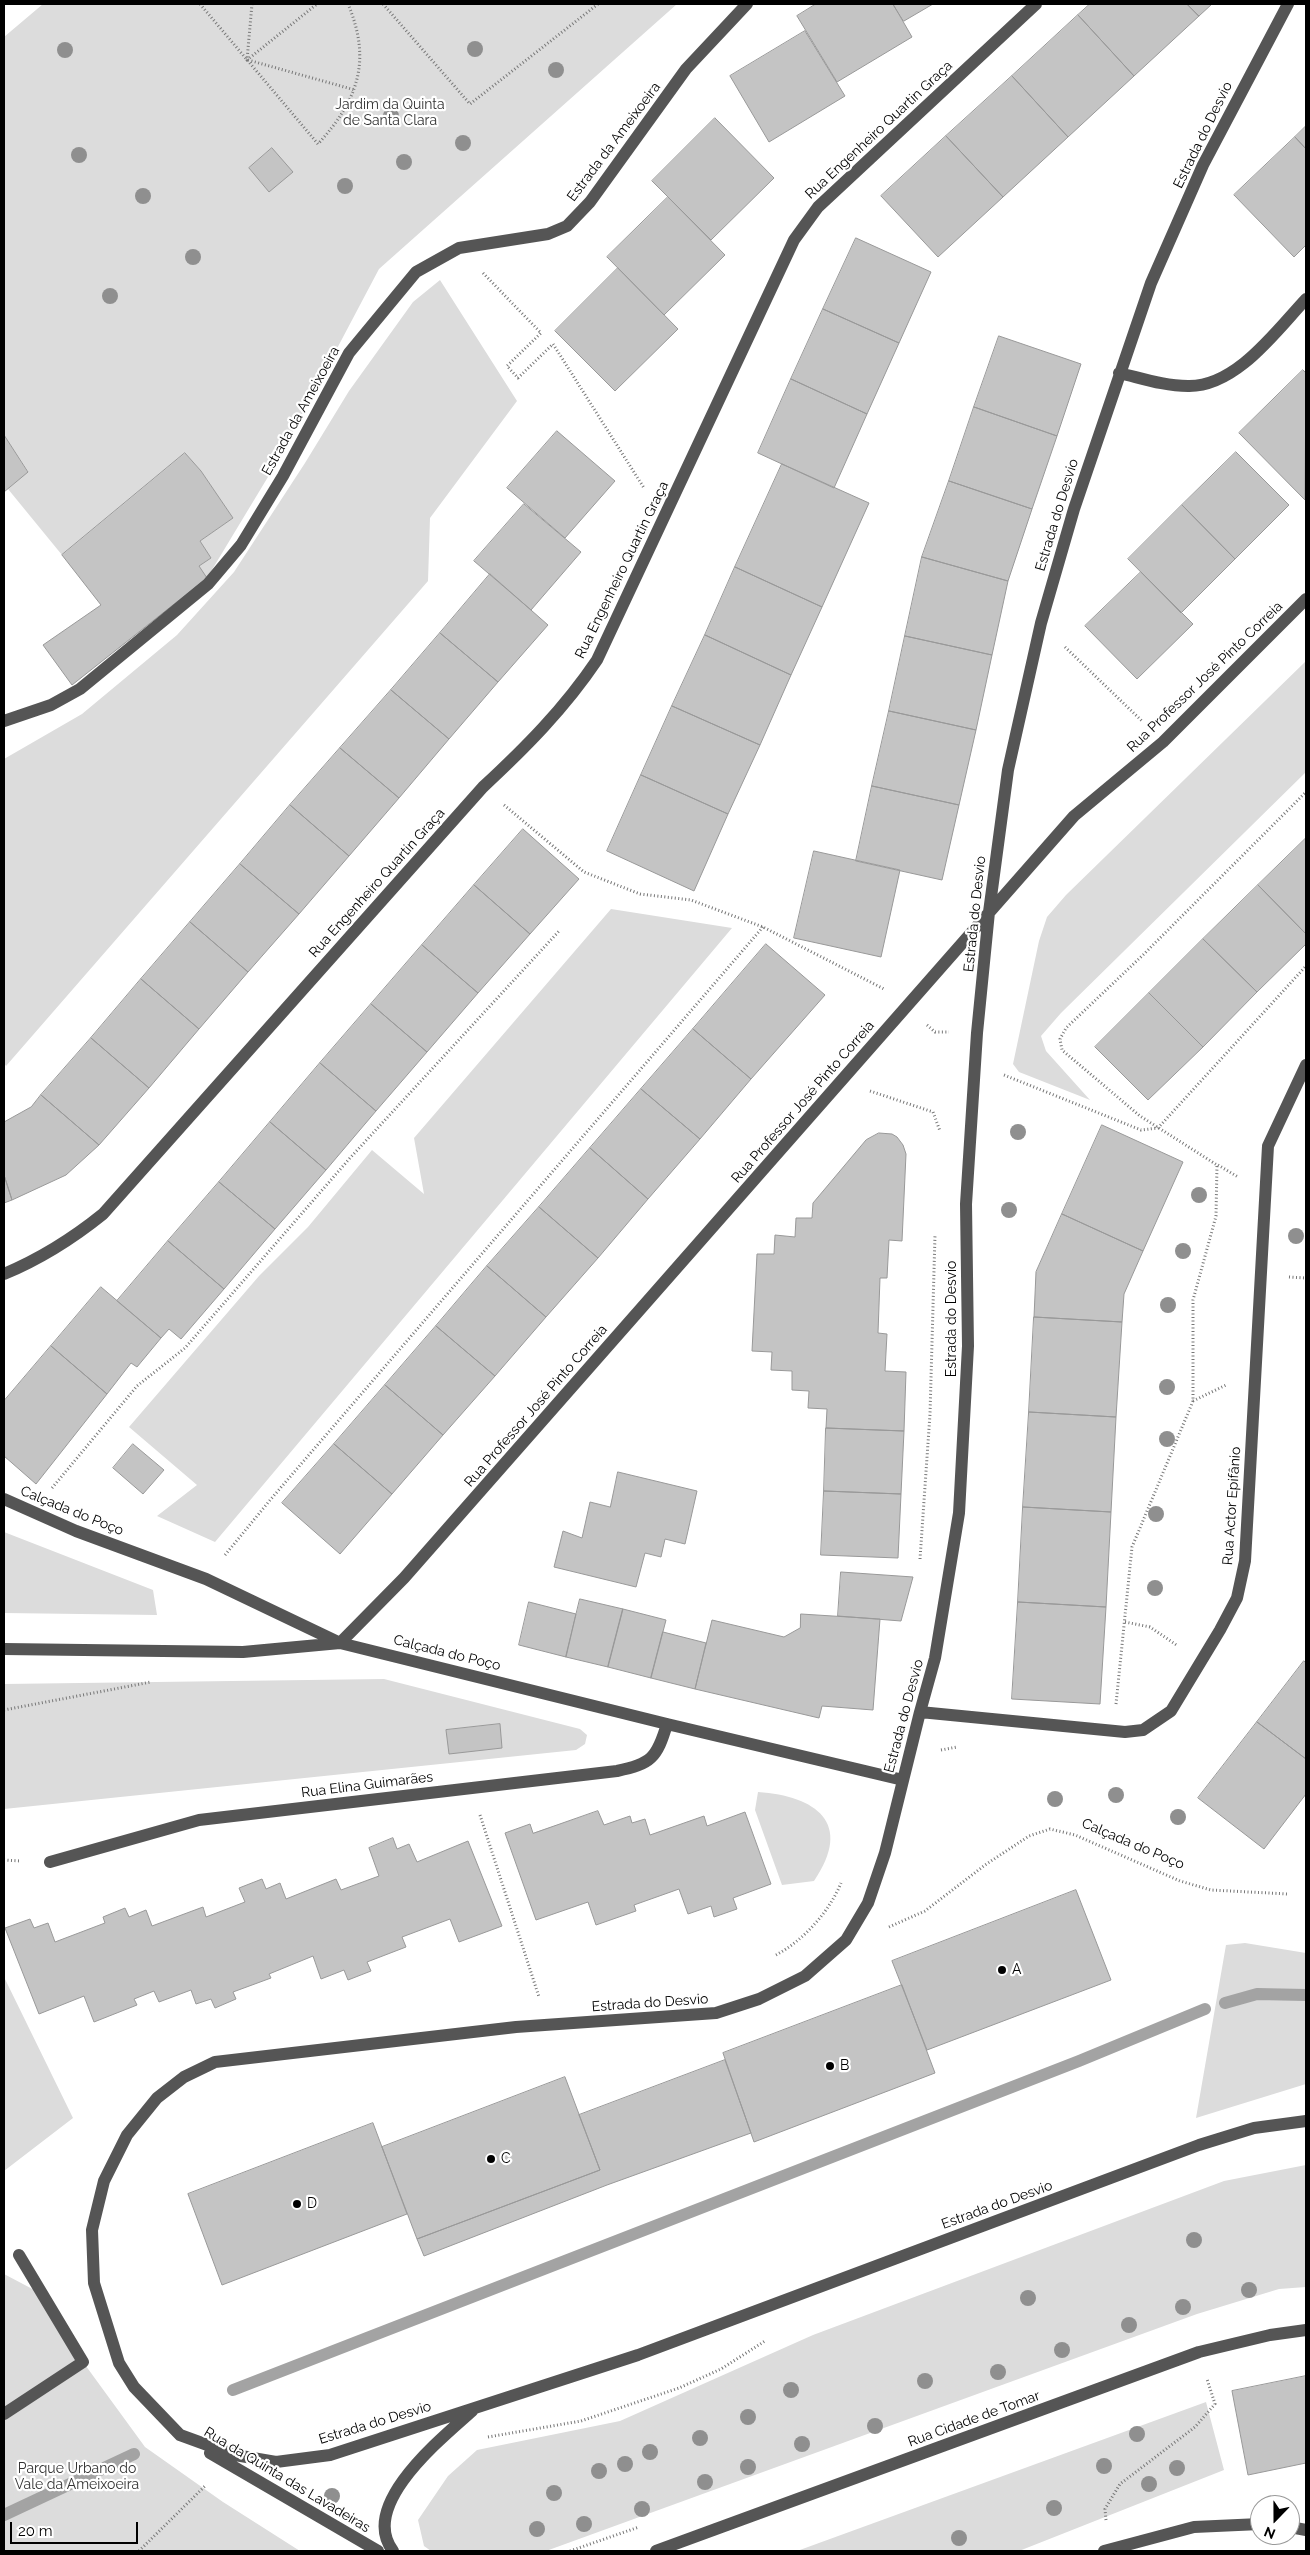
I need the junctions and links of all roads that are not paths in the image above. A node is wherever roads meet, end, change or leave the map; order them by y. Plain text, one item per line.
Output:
1 (747, 4) edge
2 (1036, 4) edge
3 (1288, 4) edge
4 (1306, 300) edge
5 (1119, 373) junction
6 (1306, 599) edge
7 (4, 721) edge
8 (989, 912) junction
9 (1306, 1065) edge
10 (4, 1274) edge
11 (4, 1499) edge
12 (340, 1642) junction
13 (4, 1649) edge
14 (920, 1712) junction
15 (667, 1724) junction
16 (903, 1780) junction
17 (50, 1862) dead end
18 (1306, 2121) edge
19 (19, 2254) dead end
20 (1306, 2330) edge
21 (475, 2408) junction
22 (4, 2414) edge
23 (180, 2435) junction
24 (1250, 2524) edge
25 (1106, 2550) edge
26 (378, 2551) edge
27 (393, 2551) edge
28 (656, 2551) edge

1 - 7 street, Estrada da Ameixoeira
2 - 10 street, Rua Engenheiro Quartin Graça
3 - 5 street, Estrada do Desvio
4 - 5 street
5 - 8 street, Estrada do Desvio
6 - 8 street, Rua Professor José Pinto Correia
8 - 12 street, Rua Professor José Pinto Correia
8 - 14 street, Estrada do Desvio
9 - 14 street, Rua Actor Epifânio
11 - 12 street, Calçada do Poço
12 - 13 street
12 - 15 street, Calçada do Poço
14 - 16 street, Estrada do Desvio
15 - 16 street, Calçada do Poço
15 - 17 street, Rua Elina Guimarães
16 - 23 street, Estrada do Desvio
18 - 21 street, Estrada do Desvio
19 - 22 street
20 - 28 street, Rua Cidade de Tomar
21 - 23 street, Estrada do Desvio
21 - 27 street, Rua da Quinta das Lavadeiras
23 - 26 street, Rua da Quinta das Lavadeiras
24 - 25 street

